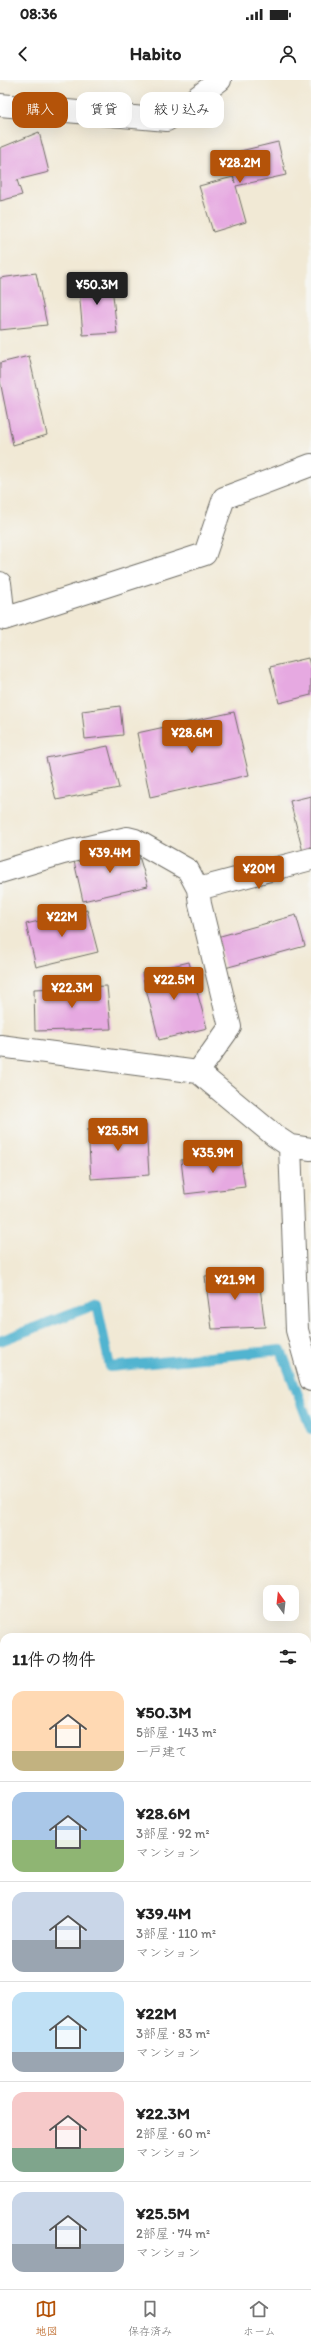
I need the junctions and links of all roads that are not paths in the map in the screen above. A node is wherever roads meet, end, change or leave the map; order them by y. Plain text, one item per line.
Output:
1 (210, 83) edge
2 (0, 105) edge
3 (311, 465) edge
4 (0, 583) edge
5 (311, 859) edge
6 (0, 872) edge
7 (198, 889) junction
8 (0, 1046) edge
9 (198, 1072) junction
10 (301, 1147) edge
11 (311, 1380) edge

1 - 2 street
3 - 4 street
5 - 7 street
6 - 7 street
7 - 9 street
8 - 9 street
9 - 10 street
10 - 11 street

